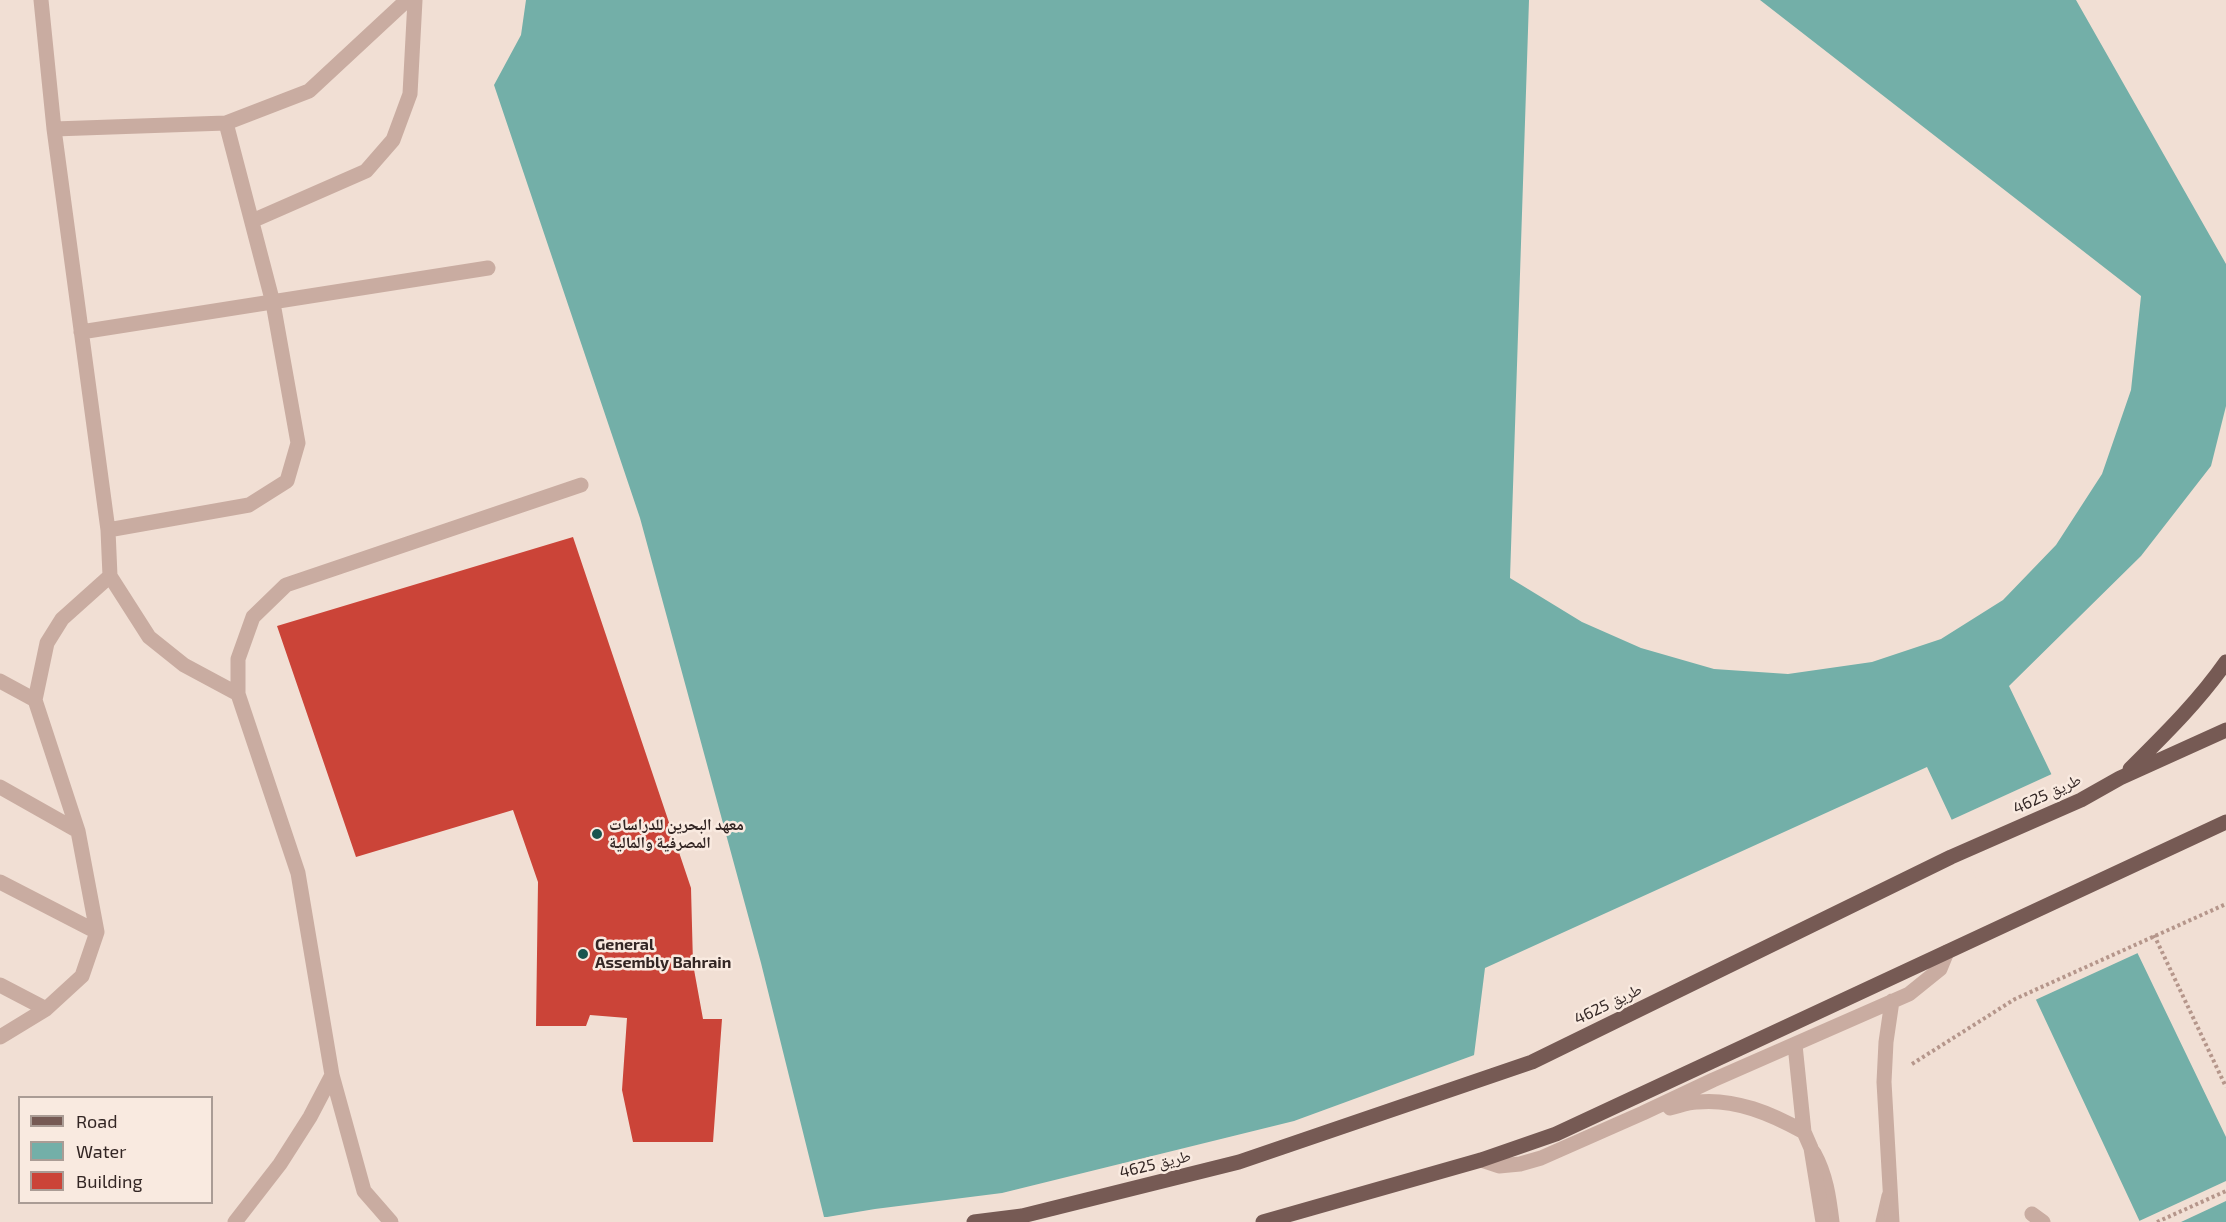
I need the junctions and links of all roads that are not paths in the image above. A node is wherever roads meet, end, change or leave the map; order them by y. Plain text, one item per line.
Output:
1 (42, 0) edge
2 (407, 0) edge
3 (415, 0) edge
4 (226, 123) junction
5 (54, 129) junction
6 (252, 221) junction
7 (488, 268) dead end
8 (273, 303) junction
9 (81, 332) junction
10 (580, 485) dead end
11 (108, 530) junction
12 (110, 576) junction
13 (2226, 662) edge
14 (0, 681) edge
15 (238, 694) junction
16 (35, 700) junction
17 (2226, 730) edge
18 (2120, 778) junction
19 (0, 787) edge
20 (2226, 822) edge
21 (78, 831) junction
22 (0, 882) edge
23 (97, 932) junction
24 (1947, 952) junction
25 (0, 985) edge
26 (1892, 1001) junction
27 (46, 1009) junction
28 (0, 1037) edge
29 (1795, 1045) junction
30 (332, 1075) junction
31 (1643, 1113) junction
32 (1804, 1132) junction
33 (1811, 1148) junction
34 (1481, 1160) junction
35 (1890, 1194) junction
36 (235, 1222) edge
37 (391, 1222) edge
38 (974, 1222) edge
39 (1263, 1222) edge
40 (1823, 1222) edge
41 (1832, 1222) edge
42 (1883, 1222) edge
43 (1892, 1222) edge

1 - 5 street
2 - 4 street
3 - 6 street
4 - 5 street
4 - 6 street
5 - 9 street
6 - 8 street
7 - 8 street
8 - 9 street
8 - 11 street
9 - 11 street
10 - 15 street
11 - 12 street
12 - 15 street
12 - 16 street
13 - 18 main road
14 - 16 street
15 - 30 street
16 - 21 street
17 - 18 main road, طريق 4625
18 - 38 main road, طريق 4625
19 - 21 street
20 - 24 main road
21 - 23 street
22 - 23 street
23 - 27 street
24 - 26 street
24 - 34 main road
25 - 27 street
26 - 29 street
26 - 35 street
27 - 28 street
29 - 31 street
29 - 32 street
30 - 36 street
30 - 37 street
31 - 32 street
31 - 34 street
32 - 33 street
33 - 40 street
33 - 41 street
34 - 39 main road
35 - 42 street
35 - 43 street

